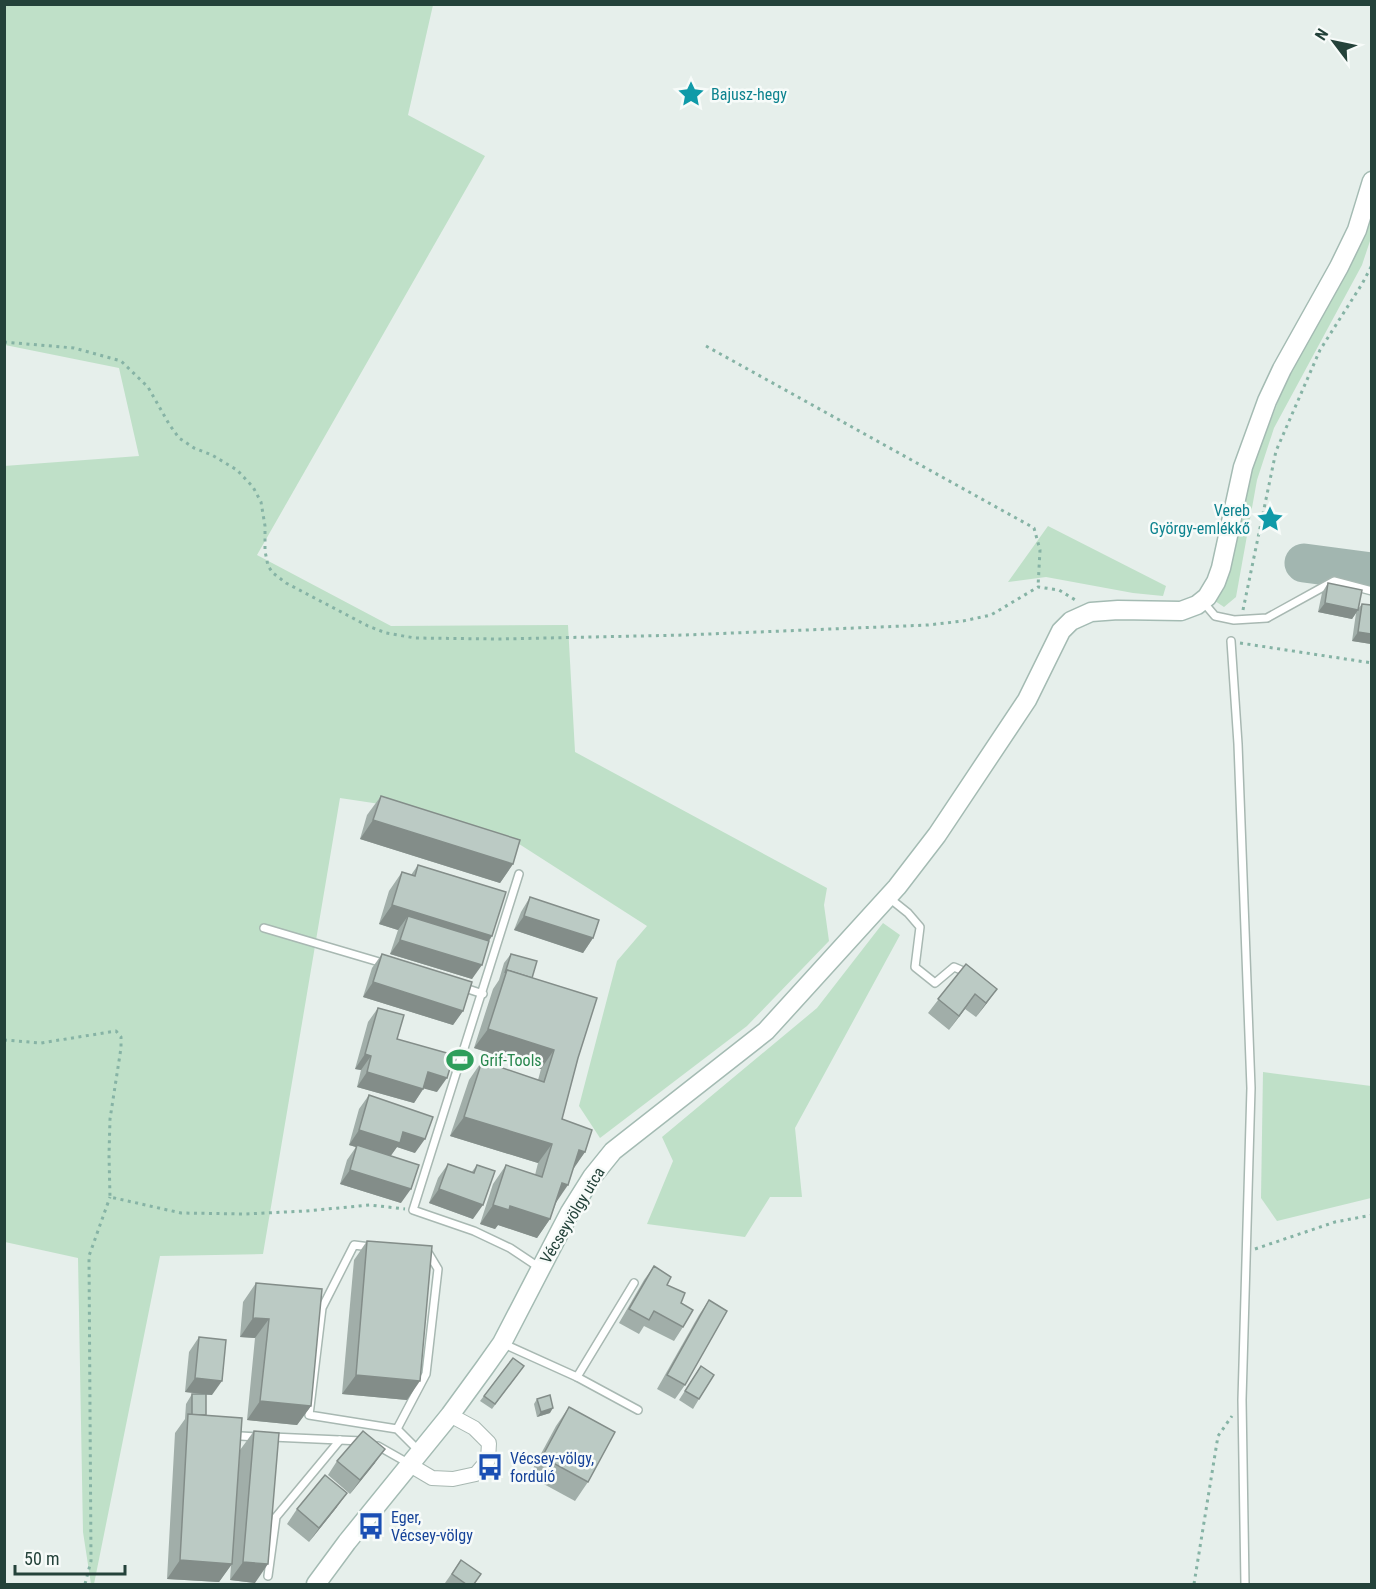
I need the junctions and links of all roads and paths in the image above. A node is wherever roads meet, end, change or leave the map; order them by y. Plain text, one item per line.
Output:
1 (1371, 181) edge
2 (1371, 265) edge
3 (4, 342) edge
4 (706, 346) dead end
5 (1038, 587) junction
6 (1371, 591) edge
7 (1202, 601) junction
8 (1091, 612) junction
9 (1239, 620) junction
10 (1232, 641) joint
11 (1371, 663) edge
12 (519, 874) dead end
13 (888, 897) junction
14 (264, 928) dead end
15 (395, 967) edge
16 (974, 976) edge
17 (450, 984) edge
18 (483, 994) junction
19 (4, 1040) edge
20 (111, 1197) junction
21 (413, 1210) junction
22 (1371, 1215) edge
23 (376, 1248) edge
24 (1246, 1252) junction
25 (418, 1253) edge
26 (540, 1268) junction
27 (634, 1283) dead end
28 (502, 1342) junction
29 (577, 1377) junction
30 (1242, 1400) junction
31 (638, 1410) dead end
32 (450, 1415) junction
33 (397, 1429) junction
34 (241, 1436) edge
35 (340, 1440) junction
36 (415, 1458) junction
37 (268, 1576) edge
38 (85, 1584) edge
39 (316, 1584) edge
40 (1194, 1584) edge
41 (1245, 1584) edge

1 - 7 main road
2 - 9 path
3 - 5 path
4 - 5 path
5 - 8 path
6 - 9 lane
7 - 8 main road
7 - 9 lane
8 - 13 main road, Vécseyvölgy utca
10 - 11 path
10 - 24 lane
12 - 18 lane
13 - 16 lane
13 - 26 main road, Vécseyvölgy utca
14 - 15 lane
17 - 18 lane
18 - 21 lane
19 - 20 path
20 - 21 path
20 - 38 path
21 - 26 lane
22 - 24 path
23 - 33 lane
24 - 30 lane
25 - 33 lane
26 - 28 main road, Vécseyvölgy utca
27 - 29 lane
28 - 29 lane
28 - 32 main road, Vécseyvölgy utca
29 - 31 lane
30 - 40 path
30 - 41 lane
32 - 36 main road, Vécseyvölgy utca
32 - 36 street
33 - 36 lane
34 - 35 lane
35 - 36 lane
35 - 37 lane
36 - 39 main road, Vécseyvölgy utca

